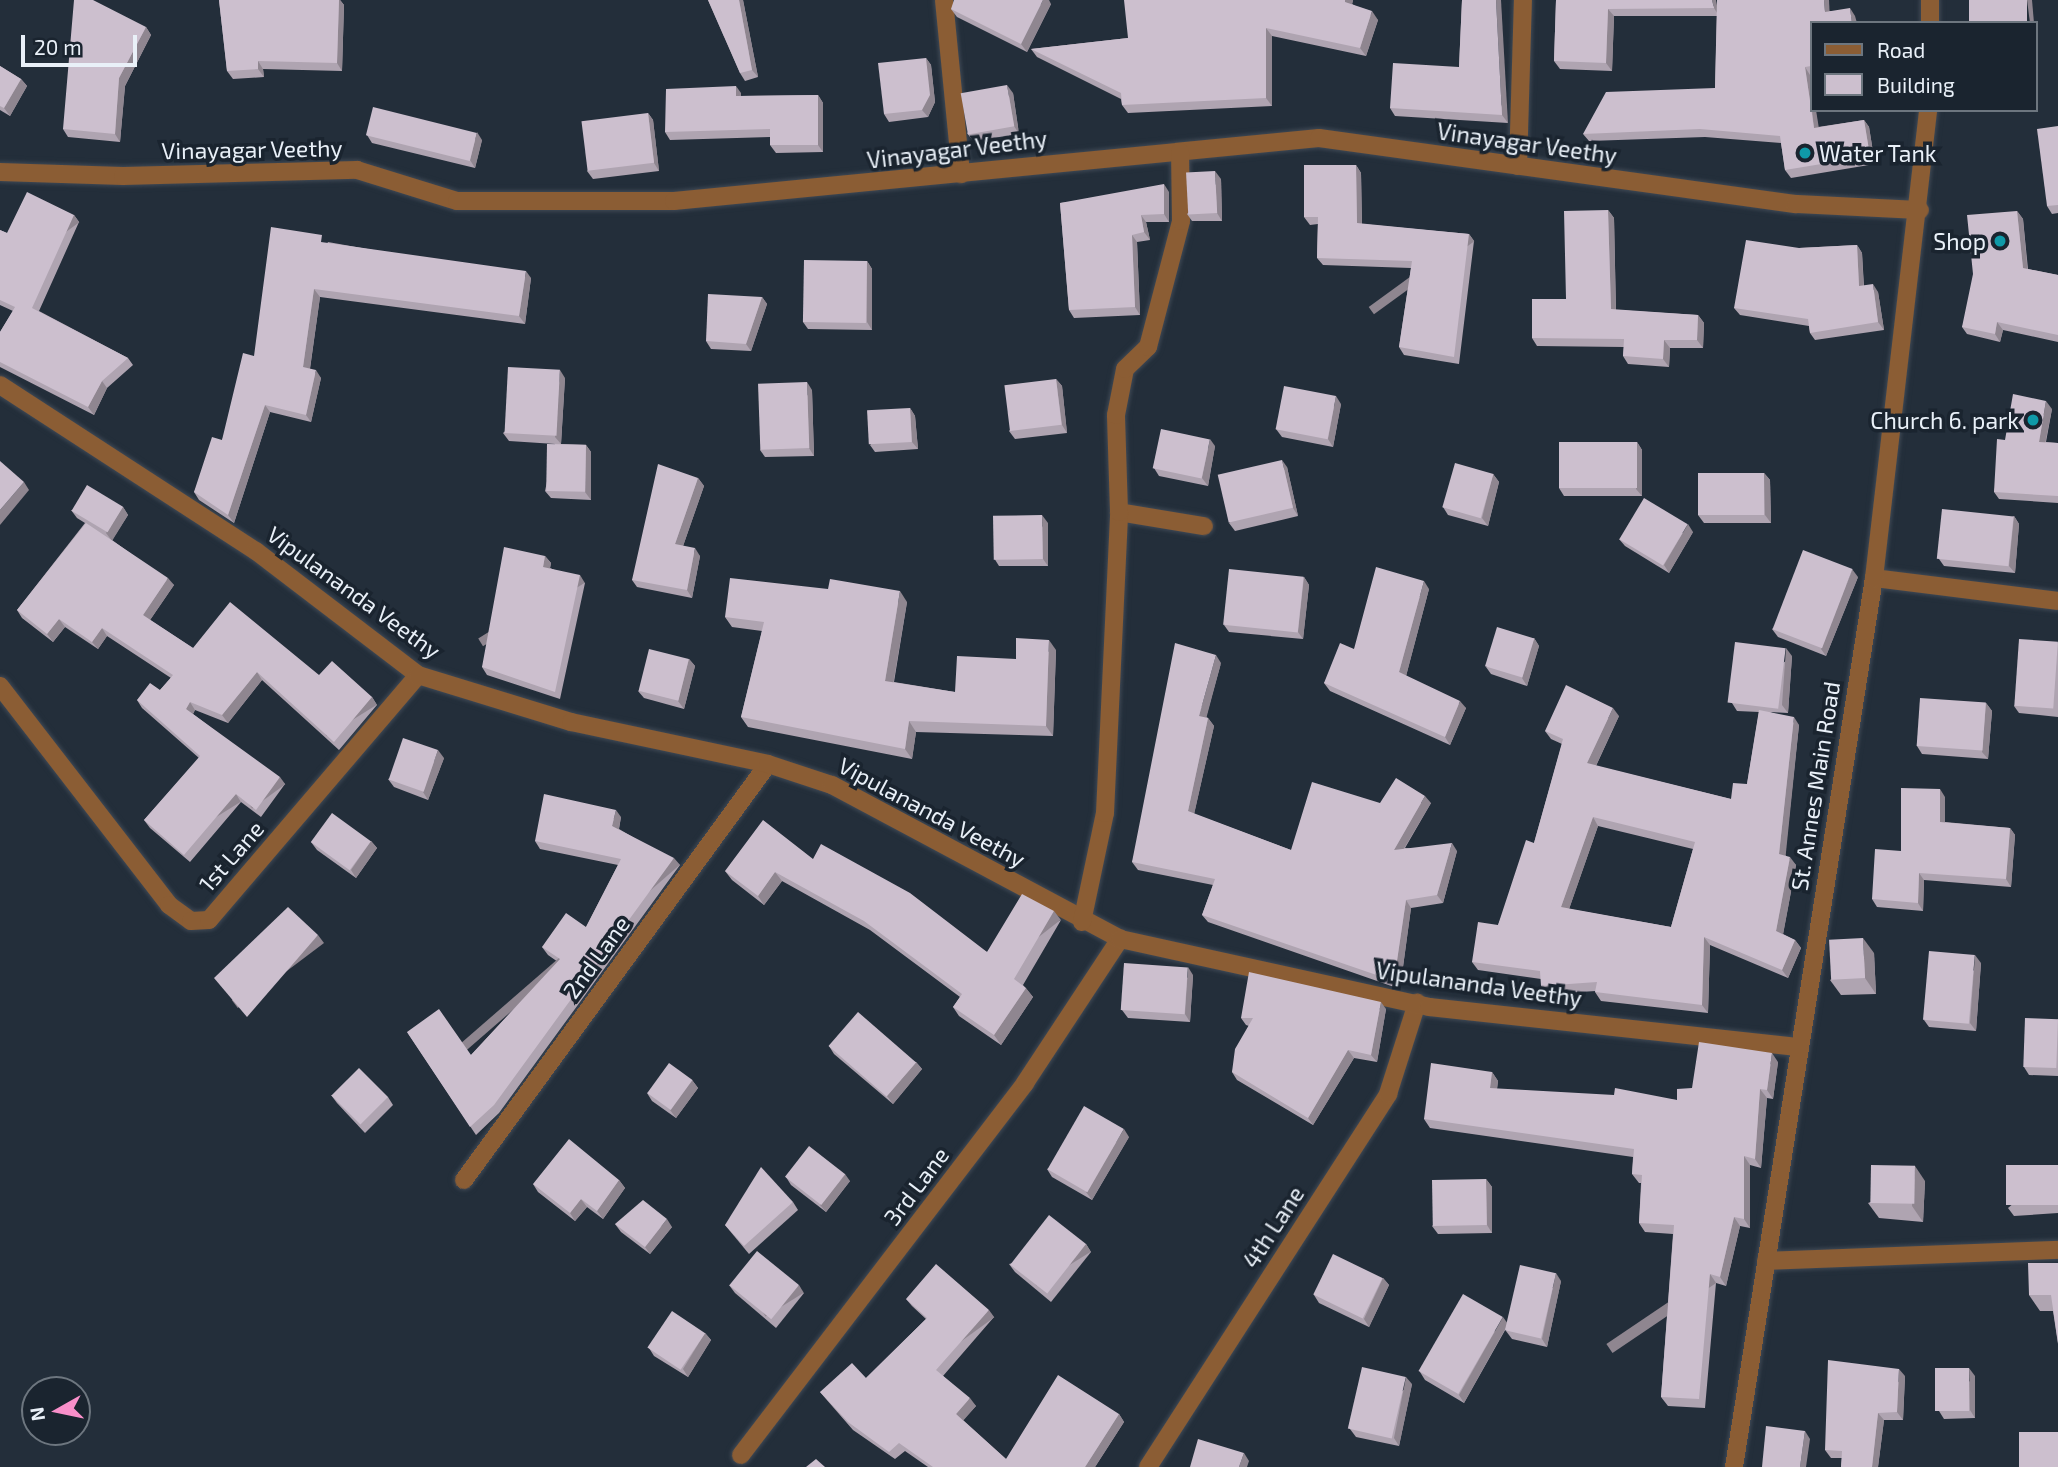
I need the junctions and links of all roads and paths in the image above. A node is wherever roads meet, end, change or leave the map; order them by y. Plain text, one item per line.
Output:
1 (944, 0) edge
2 (1523, 0) edge
3 (1930, 0) edge
4 (1930, 21) edge
5 (1928, 112) edge
6 (1180, 152) junction
7 (1518, 166) junction
8 (0, 172) edge
9 (961, 174) junction
10 (1920, 210) junction
11 (0, 385) edge
12 (1119, 512) junction
13 (1203, 526) dead end
14 (1874, 578) junction
15 (2058, 601) edge
16 (418, 675) junction
17 (0, 686) edge
18 (768, 764) junction
19 (1082, 922) junction
20 (1120, 939) junction
21 (1417, 1003) junction
22 (1798, 1047) junction
23 (464, 1180) dead end
24 (2058, 1250) edge
25 (1766, 1261) junction
26 (741, 1455) dead end
27 (1148, 1467) edge
28 (1734, 1467) edge

1 - 9 street
2 - 7 street
3 - 4 street
5 - 10 street, St. Annes Main Road
6 - 7 street, Vinayagar Veethy
6 - 9 street, Vinayagar Veethy
6 - 12 street
7 - 10 street, Vinayagar Veethy
8 - 9 street, Vinayagar Veethy
10 - 14 street, St. Annes Main Road
11 - 16 street, Vipulananda Veethy
12 - 13 street
12 - 19 street
14 - 15 street
14 - 22 street, St. Annes Main Road
16 - 17 street, 1st Lane
16 - 18 street, Vipulananda Veethy
18 - 19 street, Vipulananda Veethy
18 - 23 street, 2nd Lane
19 - 20 street, Vipulananda Veethy
20 - 21 street, Vipulananda Veethy
20 - 26 street, 3rd Lane
21 - 22 street, Vipulananda Veethy
21 - 27 street, 4th Lane
22 - 25 street, St. Annes Main Road
24 - 25 street
25 - 28 street, St. Annes Main Road

